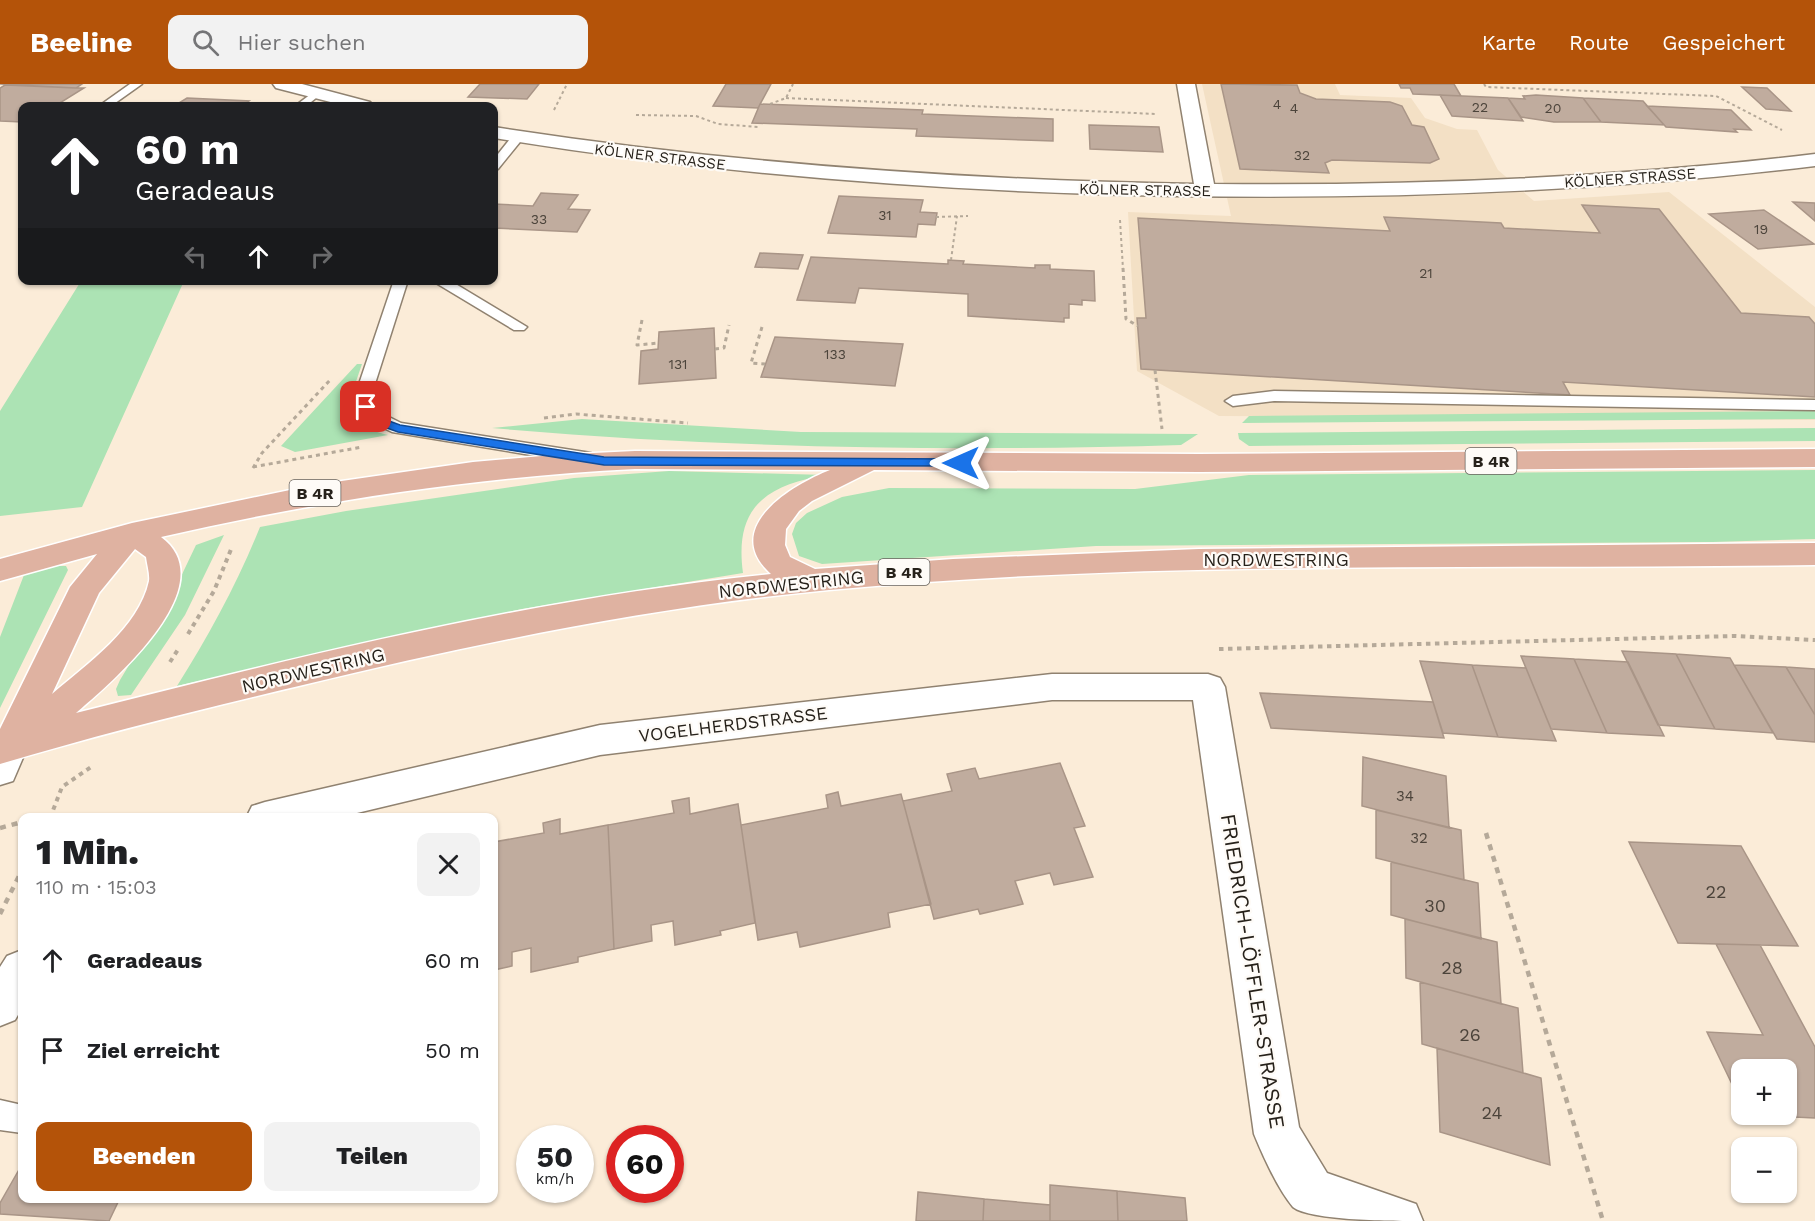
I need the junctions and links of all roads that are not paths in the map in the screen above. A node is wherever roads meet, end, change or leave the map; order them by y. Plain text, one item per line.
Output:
1 (137, 84) edge
2 (282, 84) edge
3 (1186, 84) edge
4 (315, 94) junction
5 (110, 102) edge
6 (305, 102) edge
7 (348, 102) edge
8 (498, 134) edge
9 (518, 137) junction
10 (498, 161) edge
11 (1809, 165) edge
12 (1205, 190) junction
13 (398, 285) edge
14 (447, 285) edge
15 (519, 327) dead end
16 (1233, 401) dead end
17 (1815, 405) edge
18 (1815, 458) edge
19 (604, 461) junction
20 (872, 463) junction
21 (132, 533) junction
22 (1815, 554) edge
23 (0, 570) edge
24 (813, 580) junction
25 (1209, 668) joint
26 (3, 755) edge
27 (286, 813) edge
28 (18, 976) edge
29 (0, 1005) edge
30 (0, 1115) edge
31 (18, 1118) edge
32 (1399, 1221) edge

1 - 5 lane
2 - 4 street
3 - 12 street
4 - 6 lane
4 - 7 street
8 - 9 street, KÖLNER STRASSE
9 - 10 lane
9 - 12 street, KÖLNER STRASSE
11 - 12 street, KÖLNER STRASSE
13 - 19 lane
14 - 15 lane
16 - 17 lane
18 - 20 main road, B 4R
19 - 20 main road, B 4R
19 - 21 main road, B 4R
20 - 24 main road
21 - 23 main road, B 4R
21 - 26 main road
21 - 26 main road
22 - 24 main road, NORDWESTRING / B 4R
24 - 26 main road, NORDWESTRING / B 4R
25 - 27 street, VOGELHERDSTRASSE
25 - 32 street, FRIEDRICH-LÖFFLER-STRASSE
28 - 29 street
30 - 31 lane

